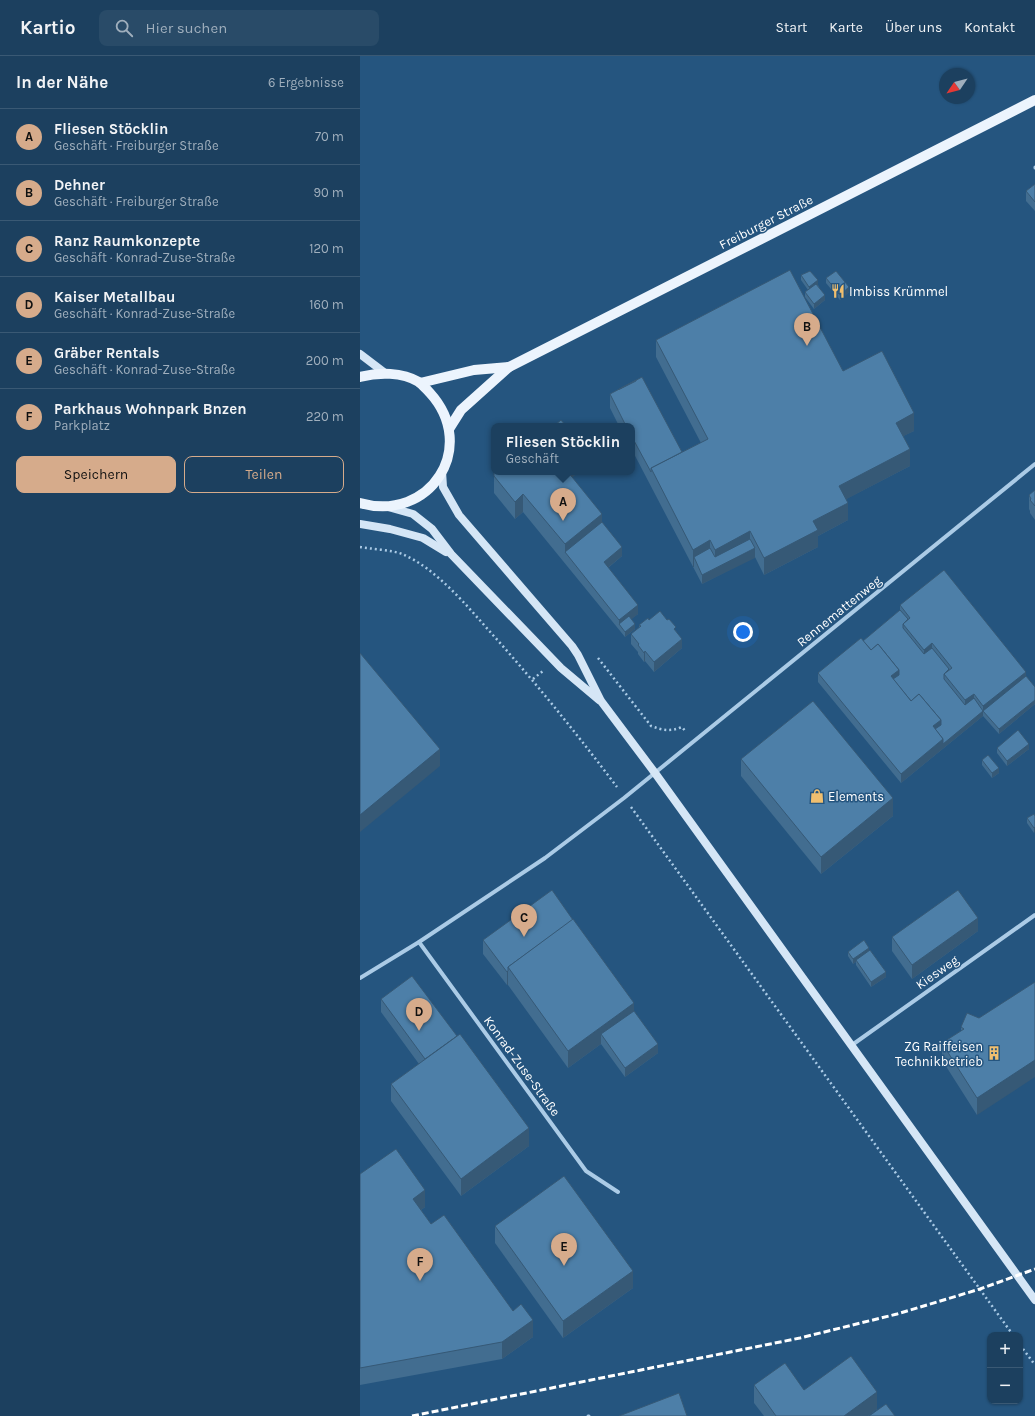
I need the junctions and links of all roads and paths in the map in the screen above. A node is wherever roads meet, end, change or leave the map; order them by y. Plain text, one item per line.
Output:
1 (1035, 100) edge
2 (360, 354) edge
3 (509, 367) junction
4 (385, 373) junction
5 (360, 377) edge
6 (420, 383) junction
7 (449, 429) junction
8 (1035, 464) edge
9 (442, 471) junction
10 (360, 503) edge
11 (388, 507) junction
12 (360, 524) edge
13 (360, 547) edge
14 (450, 554) junction
15 (593, 652) dead end
16 (543, 671) dead end
17 (532, 679) junction
18 (601, 701) junction
19 (695, 741) junction
20 (655, 773) junction
21 (624, 798) junction
22 (1035, 915) edge
23 (419, 942) junction
24 (360, 978) edge
25 (852, 1046) junction
26 (618, 1192) dead end
27 (1035, 1300) edge
28 (1011, 1332) edge
29 (1023, 1349) edge
30 (1035, 1365) edge

1 - 3 main road, Freiburger Straße
2 - 4 street
3 - 6 main road, Freiburger Straße
3 - 7 main road, Freiburger Straße
4 - 5 main road
4 - 6 main road
6 - 7 main road
7 - 9 main road
8 - 19 street, Rennemattenweg
9 - 11 main road
9 - 18 street
10 - 11 main road
11 - 14 street
12 - 14 street
13 - 17 path
14 - 18 street
15 - 19 path
16 - 17 path
17 - 21 path
18 - 20 street
19 - 20 street, Rennemattenweg
20 - 21 street
20 - 25 street
21 - 23 street
21 - 28 path
22 - 25 street, Kiesweg
23 - 24 street
23 - 26 street, Konrad-Zuse-Straße
25 - 27 street
29 - 30 path

